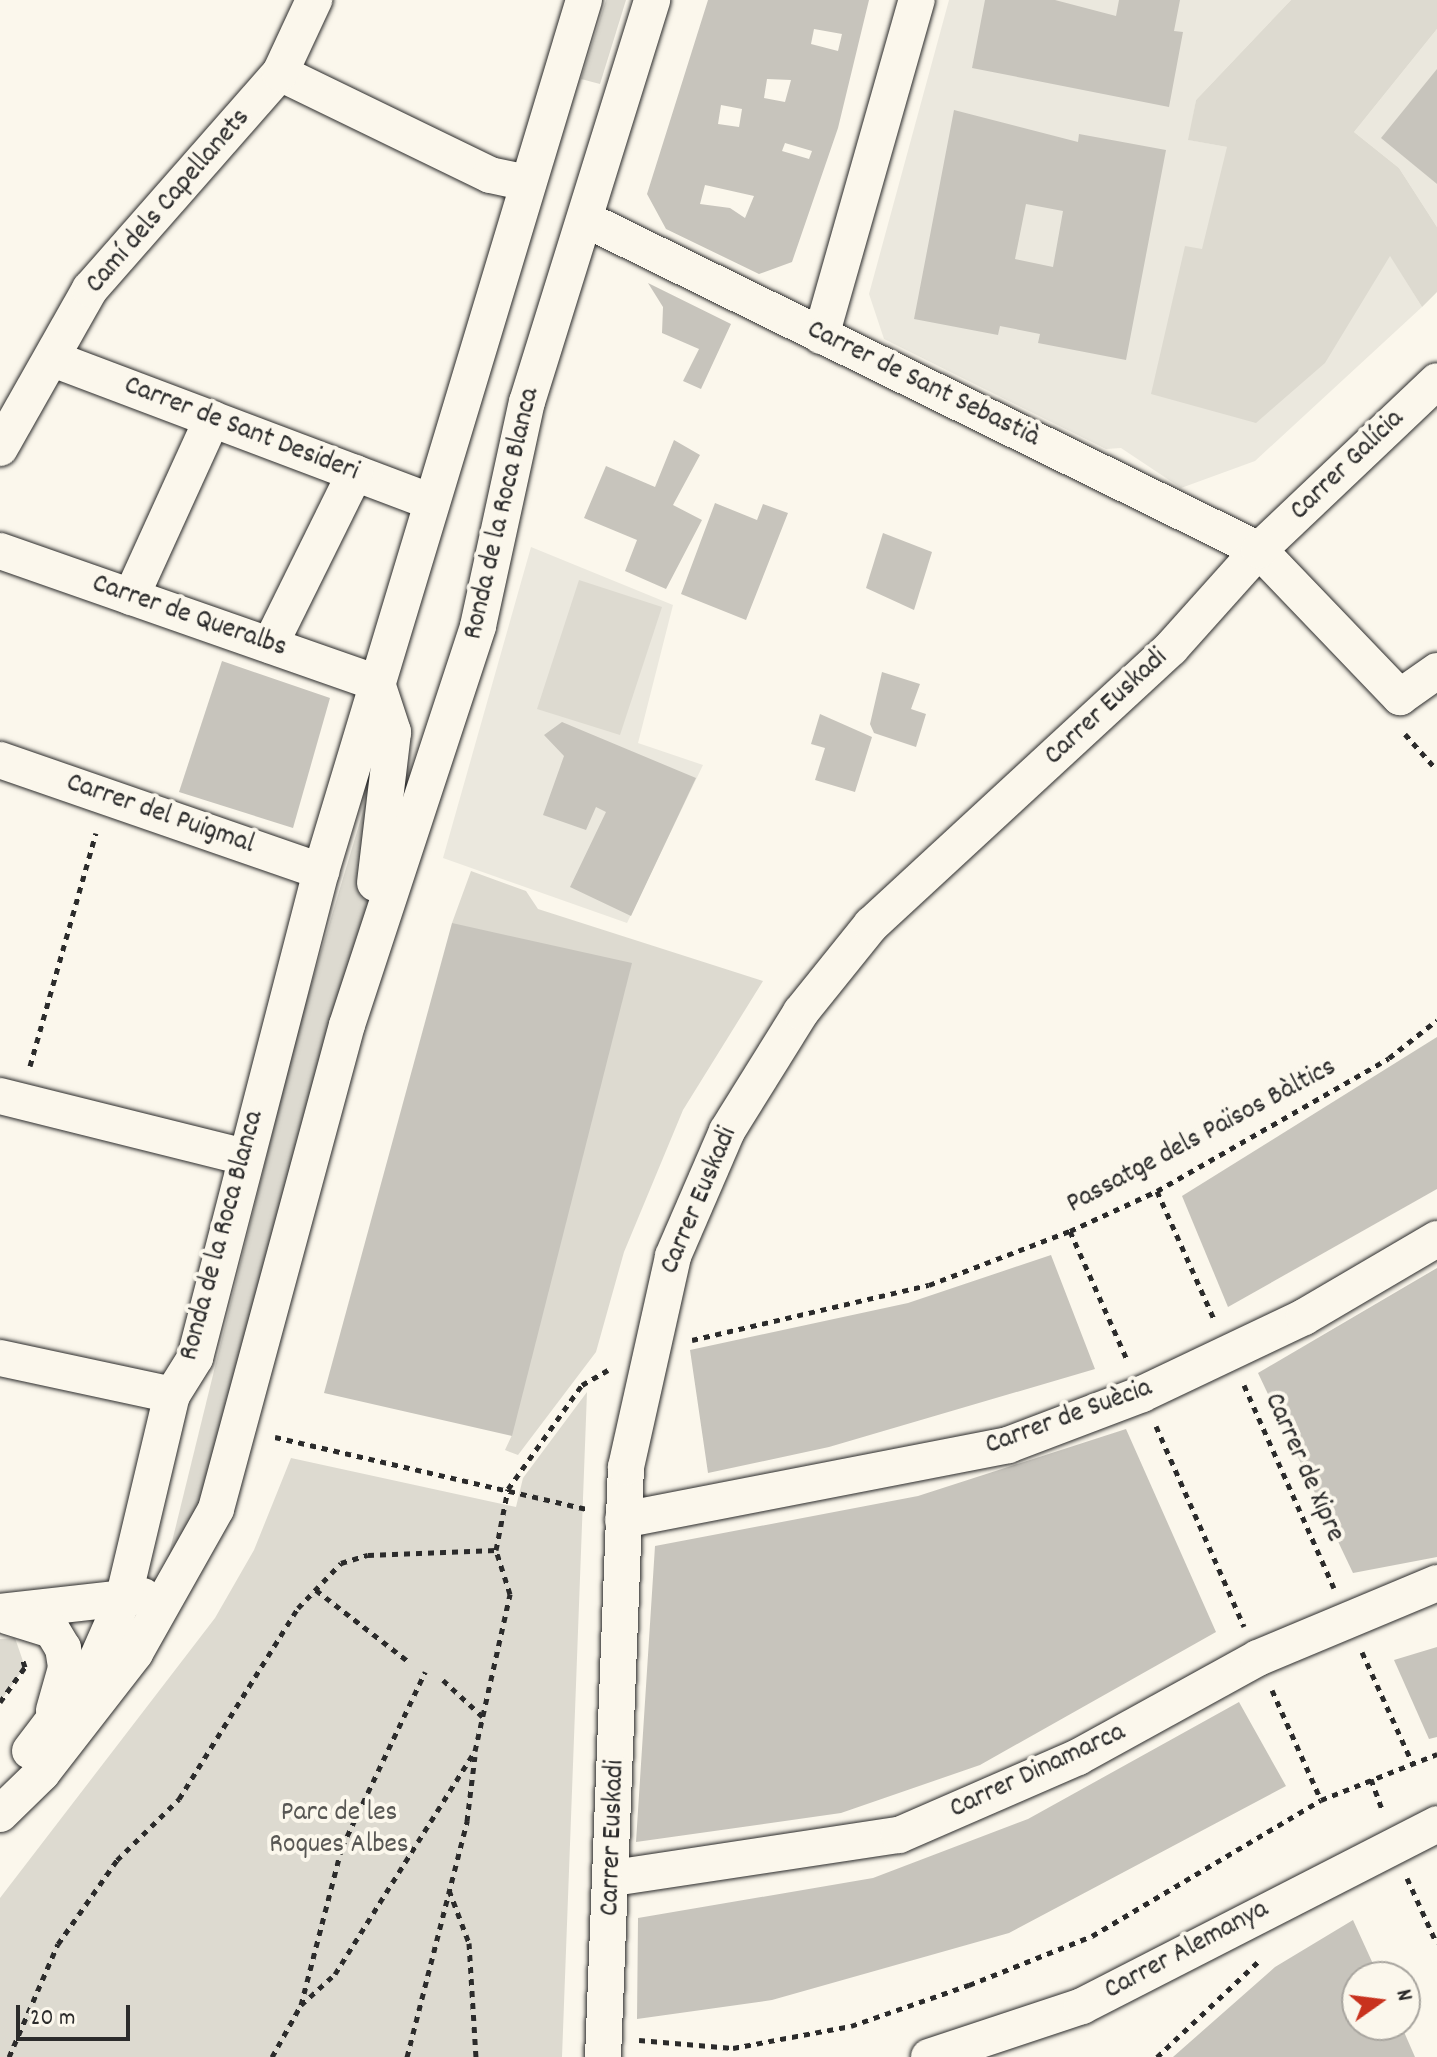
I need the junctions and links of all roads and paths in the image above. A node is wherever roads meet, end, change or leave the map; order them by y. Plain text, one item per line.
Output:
1 (314, 0) edge
2 (584, 0) edge
3 (652, 0) edge
4 (917, 0) edge
5 (280, 73) junction
6 (527, 183) junction
7 (587, 220) junction
8 (821, 336) junction
9 (53, 359) junction
10 (1437, 381) edge
11 (212, 419) junction
12 (0, 448) edge
13 (355, 473) junction
14 (429, 501) junction
15 (1259, 550) junction
16 (0, 551) edge
17 (131, 597) junction
18 (270, 645) junction
19 (1437, 671) edge
20 (377, 683) junction
21 (1400, 697) junction
22 (0, 760) edge
23 (1437, 770) edge
24 (106, 797) junction
25 (321, 871) junction
26 (1437, 1020) edge
27 (347, 1025) junction
28 (10, 1099) edge
29 (244, 1157) junction
30 (1157, 1191) junction
31 (1070, 1231) junction
32 (1437, 1239) edge
33 (648, 1347) junction
34 (1229, 1352) junction
35 (0, 1358) edge
36 (1142, 1394) junction
37 (172, 1395) junction
38 (242, 1431) junction
39 (508, 1489) junction
40 (588, 1509) dead end
41 (623, 1520) junction
42 (496, 1550) junction
43 (1437, 1583) edge
44 (179, 1585) junction
45 (316, 1590) junction
46 (123, 1600) junction
47 (0, 1613) edge
48 (1347, 1617) junction
49 (20, 1653) dead end
50 (1258, 1658) junction
51 (408, 1661) dead end
52 (425, 1672) dead end
53 (443, 1680) dead end
54 (0, 1702) edge
55 (484, 1718) junction
56 (45, 1730) junction
57 (475, 1751) junction
58 (1437, 1754) edge
59 (1412, 1762) junction
60 (1321, 1800) junction
61 (0, 1812) edge
62 (1437, 1824) edge
63 (1404, 1870) dead end
64 (1393, 1874) dead end
65 (613, 1878) junction
66 (448, 1889) junction
67 (1275, 1947) dead end
68 (301, 2005) junction
69 (604, 2047) edge
70 (9, 2057) edge
71 (272, 2057) edge
72 (407, 2057) edge
73 (476, 2057) edge
74 (929, 2057) edge
75 (1157, 2057) edge

1 - 5 street, Camí dels Capellanets
2 - 6 street, Ronda de la Roca Blanca
3 - 7 street, Ronda de la Roca Blanca
4 - 8 street
5 - 6 street
5 - 9 street, Camí dels Capellanets
6 - 14 street, Ronda de la Roca Blanca
7 - 8 street, Carrer de Sant Sebastià
7 - 27 street, Ronda de la Roca Blanca
8 - 15 street, Carrer de Sant Sebastià
9 - 11 street, Carrer de Sant Desideri
9 - 12 street, Camí dels Capellanets
10 - 15 street, Carrer Galícia
11 - 13 street, Carrer de Sant Desideri
11 - 17 street
13 - 14 street, Carrer de Sant Desideri
13 - 18 street
14 - 20 street, Ronda de la Roca Blanca
15 - 21 street
15 - 33 street, Carrer Euskadi
16 - 17 street, Carrer de Queralbs
17 - 18 street, Carrer de Queralbs
18 - 20 street, Carrer de Queralbs
19 - 21 street
20 - 25 street, Ronda de la Roca Blanca
20 - 27 street, Ronda de la Roca Blanca
21 - 23 path
22 - 24 street, Carrer del Puigmal
24 - 25 street, Carrer del Puigmal
24 - 28 path
25 - 29 street, Ronda de la Roca Blanca
26 - 30 path, Passatge dels Països Bàltics
27 - 38 street, Ronda de la Roca Blanca
28 - 29 street
29 - 37 street, Ronda de la Roca Blanca
30 - 31 path, Passatge dels Països Bàltics
30 - 34 path, Carrer de Xipre
31 - 33 path, Passatge dels Països Bàltics
31 - 36 path
32 - 34 street, Carrer de Suècia
33 - 39 path
33 - 41 street, Carrer Euskadi
34 - 36 street, Carrer de Suècia
34 - 48 path, Carrer de Xipre
35 - 37 street
36 - 41 street, Carrer de Suècia
36 - 50 path
37 - 46 street, Ronda de la Roca Blanca
38 - 39 path
38 - 44 street, Ronda de la Roca Blanca
39 - 40 path
39 - 42 path
41 - 65 street, Carrer Euskadi
42 - 45 path
42 - 55 path
43 - 48 street, Carrer Dinamarca
44 - 46 street
44 - 61 street, Ronda de la Roca Blanca
45 - 51 path
45 - 70 path
46 - 47 street
46 - 56 street, Ronda de la Roca Blanca
47 - 56 street
48 - 50 street, Carrer Dinamarca
48 - 59 path, Carrer de Xipre
49 - 54 path
50 - 60 path
50 - 65 street, Carrer Dinamarca
52 - 68 path
53 - 55 path
55 - 57 path
56 - 61 street, Ronda de la Roca Blanca
57 - 66 path
57 - 68 path
58 - 59 path
59 - 60 path
60 - 69 path
62 - 74 street, Carrer Alemanya
63 - 64 path
65 - 69 street, Carrer Euskadi
66 - 72 path
66 - 73 path
67 - 75 path
68 - 71 path

